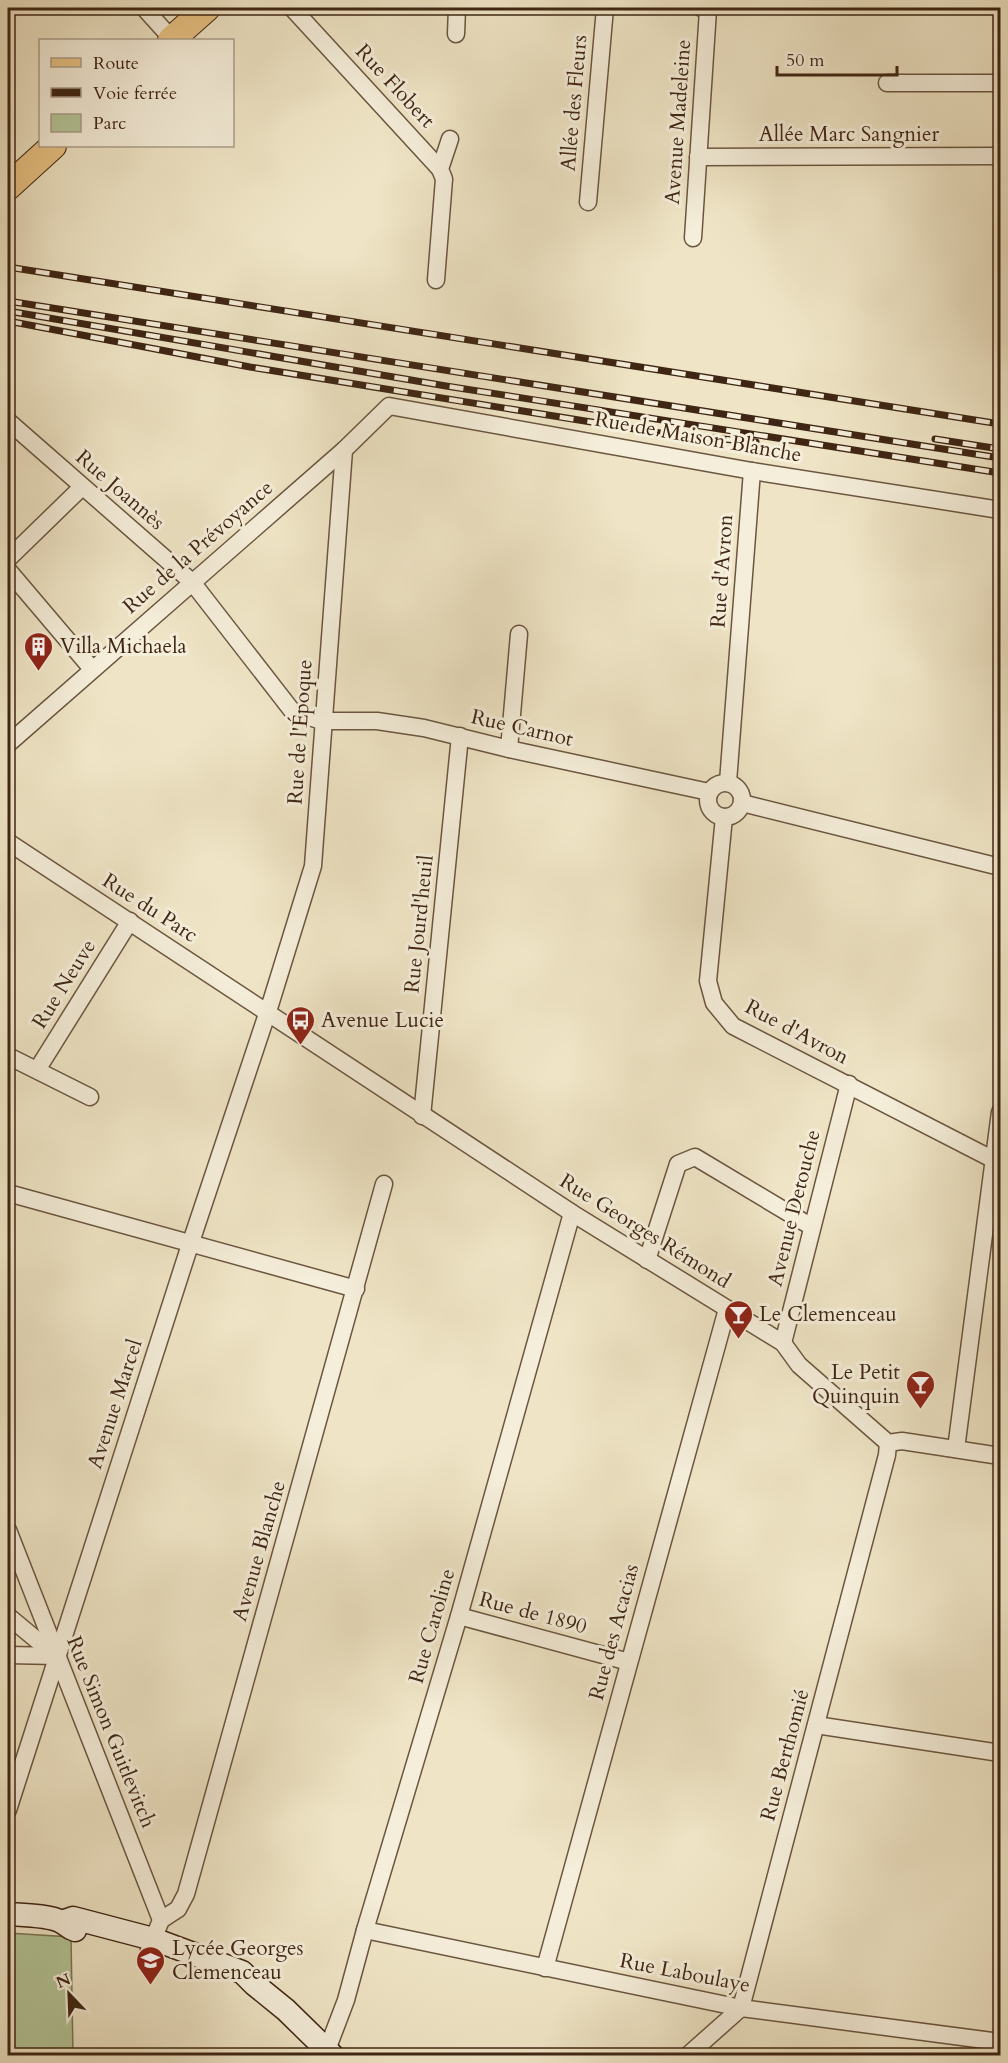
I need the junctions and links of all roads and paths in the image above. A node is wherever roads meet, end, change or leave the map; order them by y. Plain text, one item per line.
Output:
1 (144, 8) edge
2 (207, 8) edge
3 (292, 8) edge
4 (457, 8) edge
5 (605, 8) edge
6 (705, 9) edge
7 (456, 34) dead end
8 (171, 39) edge
9 (173, 39) edge
10 (887, 83) dead end
11 (1000, 83) edge
12 (450, 139) dead end
13 (52, 147) edge
14 (1000, 156) edge
15 (698, 157) junction
16 (440, 169) junction
17 (8, 187) edge
18 (588, 202) dead end
19 (693, 238) dead end
20 (436, 280) dead end
21 (389, 406) joint
22 (8, 421) edge
23 (344, 450) junction
24 (752, 471) junction
25 (82, 487) junction
26 (1000, 510) edge
27 (8, 559) edge
28 (8, 570) edge
29 (192, 582) junction
30 (519, 634) dead end
31 (92, 669) junction
32 (322, 721) junction
33 (460, 736) junction
34 (8, 744) edge
35 (509, 749) junction
36 (728, 782) junction
37 (709, 792) junction
38 (742, 803) junction
39 (724, 817) junction
40 (8, 842) edge
41 (1000, 867) edge
42 (130, 921) junction
43 (267, 1012) junction
44 (8, 1056) edge
45 (37, 1070) junction
46 (849, 1084) junction
47 (90, 1096) dead end
48 (1000, 1112) edge
49 (422, 1116) junction
50 (997, 1160) edge
51 (384, 1185) dead end
52 (8, 1193) edge
53 (572, 1213) junction
54 (812, 1227) junction
55 (191, 1242) junction
56 (647, 1260) junction
57 (356, 1289) junction
58 (727, 1309) junction
59 (783, 1343) junction
60 (888, 1443) junction
61 (956, 1449) junction
62 (1000, 1456) edge
63 (8, 1530) edge
64 (8, 1616) edge
65 (459, 1616) junction
66 (8, 1655) edge
67 (57, 1656) junction
68 (629, 1662) junction
69 (816, 1725) junction
70 (1000, 1753) edge
71 (8, 1810) edge
72 (8, 1914) edge
73 (365, 1930) junction
74 (154, 1936) junction
75 (545, 1968) junction
76 (741, 2008) junction
77 (1000, 2042) edge
78 (330, 2053) edge
79 (687, 2055) edge

1 - 8 street
2 - 9 main road
3 - 16 street, Rue Flobert
4 - 7 street
5 - 18 street, Allée des Fleurs
6 - 15 street, Avenue Madeleine
10 - 11 street
12 - 16 street
13 - 17 main road
14 - 15 street, Allée Marc Sangnier
15 - 19 street, Avenue Madeleine
16 - 20 street
21 - 23 street, Rue de la Prévoyance
21 - 24 street, Rue de Maison Blanche
22 - 25 street, Rue Joannès
23 - 29 street, Rue de la Prévoyance
23 - 32 street, Rue de l'Époque
24 - 26 street, Rue de Maison Blanche
24 - 36 street, Rue d'Avron
25 - 27 street
25 - 29 street, Rue Joannès
28 - 31 street
29 - 31 street, Rue de la Prévoyance
29 - 32 street, Rue Joannès
30 - 35 street
31 - 34 street, Rue de la Prévoyance
32 - 33 street, Rue Carnot
32 - 43 street, Rue de l'Époque
33 - 35 street, Rue Carnot
33 - 49 street, Rue Jourd'heuil
35 - 37 street, Rue Carnot
36 - 37 street
36 - 38 street
37 - 39 street
38 - 39 street
38 - 41 street
39 - 46 street, Rue d'Avron
40 - 42 street, Rue du Parc
42 - 43 street, Rue du Parc
42 - 45 street, Rue Neuve
43 - 49 street, Rue Georges Rémond
43 - 55 street, Avenue Marcel
44 - 45 street
45 - 47 street
46 - 50 street, Rue d'Avron
46 - 54 street, Avenue Detouche
48 - 50 street
49 - 53 street, Rue Georges Rémond
50 - 61 street
51 - 57 street, Avenue Blanche
52 - 55 street
53 - 56 street, Rue Georges Rémond
53 - 65 street, Rue Caroline
54 - 56 street
54 - 59 street, Avenue Detouche
55 - 57 street
55 - 67 street, Avenue Marcel
56 - 58 street, Rue Georges Rémond
57 - 74 street, Avenue Blanche
58 - 59 street, Rue Georges Rémond
58 - 68 street, Rue des Acacias
59 - 60 street, Rue Georges Rémond
60 - 61 street
60 - 69 street, Rue Berthomié
61 - 62 street
63 - 67 street, Rue Simon Guitlevitch
64 - 67 street
65 - 68 street, Rue de 1890
65 - 73 street, Rue Caroline
66 - 67 street
67 - 71 street, Avenue Marcel
67 - 74 street, Rue Simon Guitlevitch
68 - 75 street, Rue des Acacias
69 - 70 street
69 - 76 street, Rue Berthomié
72 - 74 main road
73 - 75 street, Rue Laboulaye
73 - 78 street, Rue Caroline
74 - 78 main road
75 - 76 street, Rue Laboulaye
76 - 77 street, Rue Laboulaye
76 - 79 street

